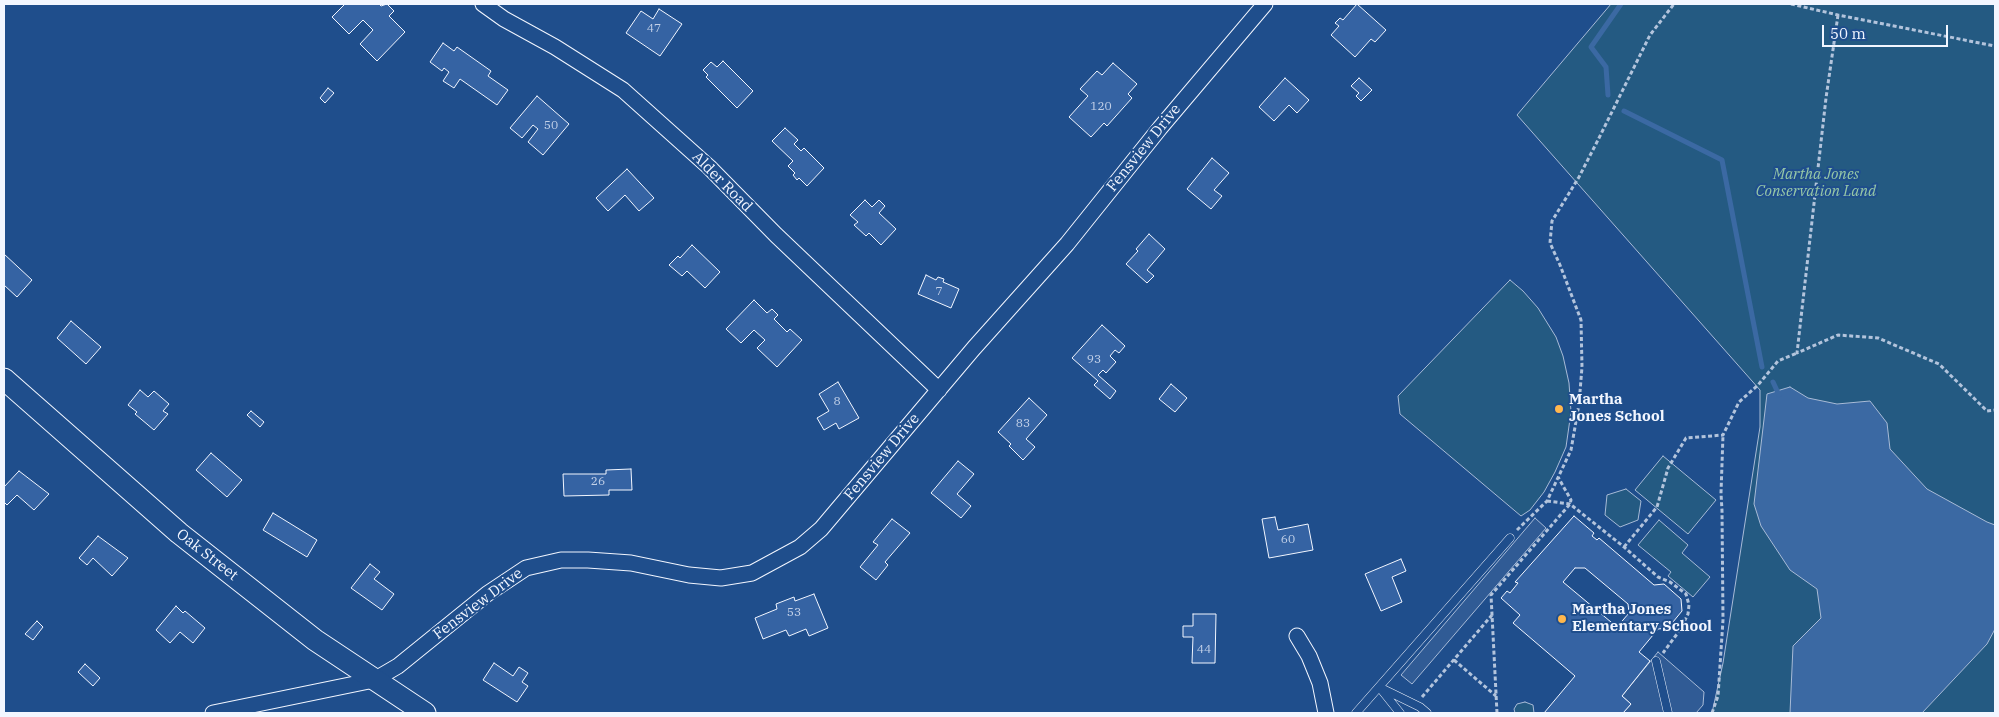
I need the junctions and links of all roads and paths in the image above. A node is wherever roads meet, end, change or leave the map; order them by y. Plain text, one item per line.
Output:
1 (483, 4) edge
2 (1265, 4) edge
3 (1674, 4) edge
4 (1791, 4) edge
5 (1838, 16) junction
6 (1995, 46) edge
7 (1797, 353) junction
8 (4, 378) edge
9 (939, 390) junction
10 (1995, 410) edge
11 (1723, 435) junction
12 (1558, 478) junction
13 (1547, 501) junction
14 (1570, 504) junction
15 (1510, 538) joint
16 (1624, 547) junction
17 (1492, 615) junction
18 (1297, 636) dead end
19 (1454, 660) junction
20 (1656, 661) joint
21 (374, 680) junction
22 (1378, 687) junction
23 (1496, 696) junction
24 (1422, 698) dead end
25 (213, 713) edge
26 (425, 713) edge
27 (1326, 713) edge
28 (1356, 713) edge
29 (1400, 713) edge
30 (1427, 713) edge
31 (1497, 713) edge
32 (1668, 713) edge
33 (1712, 713) edge

1 - 9 street, Alder Road
2 - 9 street, Fensview Drive
3 - 12 path
4 - 5 path
5 - 6 path
5 - 7 path
7 - 10 path
7 - 11 path
8 - 21 street, Oak Street
9 - 21 street, Fensview Drive
11 - 16 path
11 - 33 path
12 - 13 path
12 - 14 path
13 - 14 path
13 - 15 path
14 - 16 path
14 - 17 path
15 - 22 lane
16 - 20 path
17 - 19 path
17 - 23 path
18 - 27 street
19 - 23 path
19 - 24 path
20 - 32 lane
21 - 25 street, Fensview Drive
21 - 26 street, Oak Street
22 - 28 lane
22 - 29 lane
22 - 30 lane
23 - 31 path

